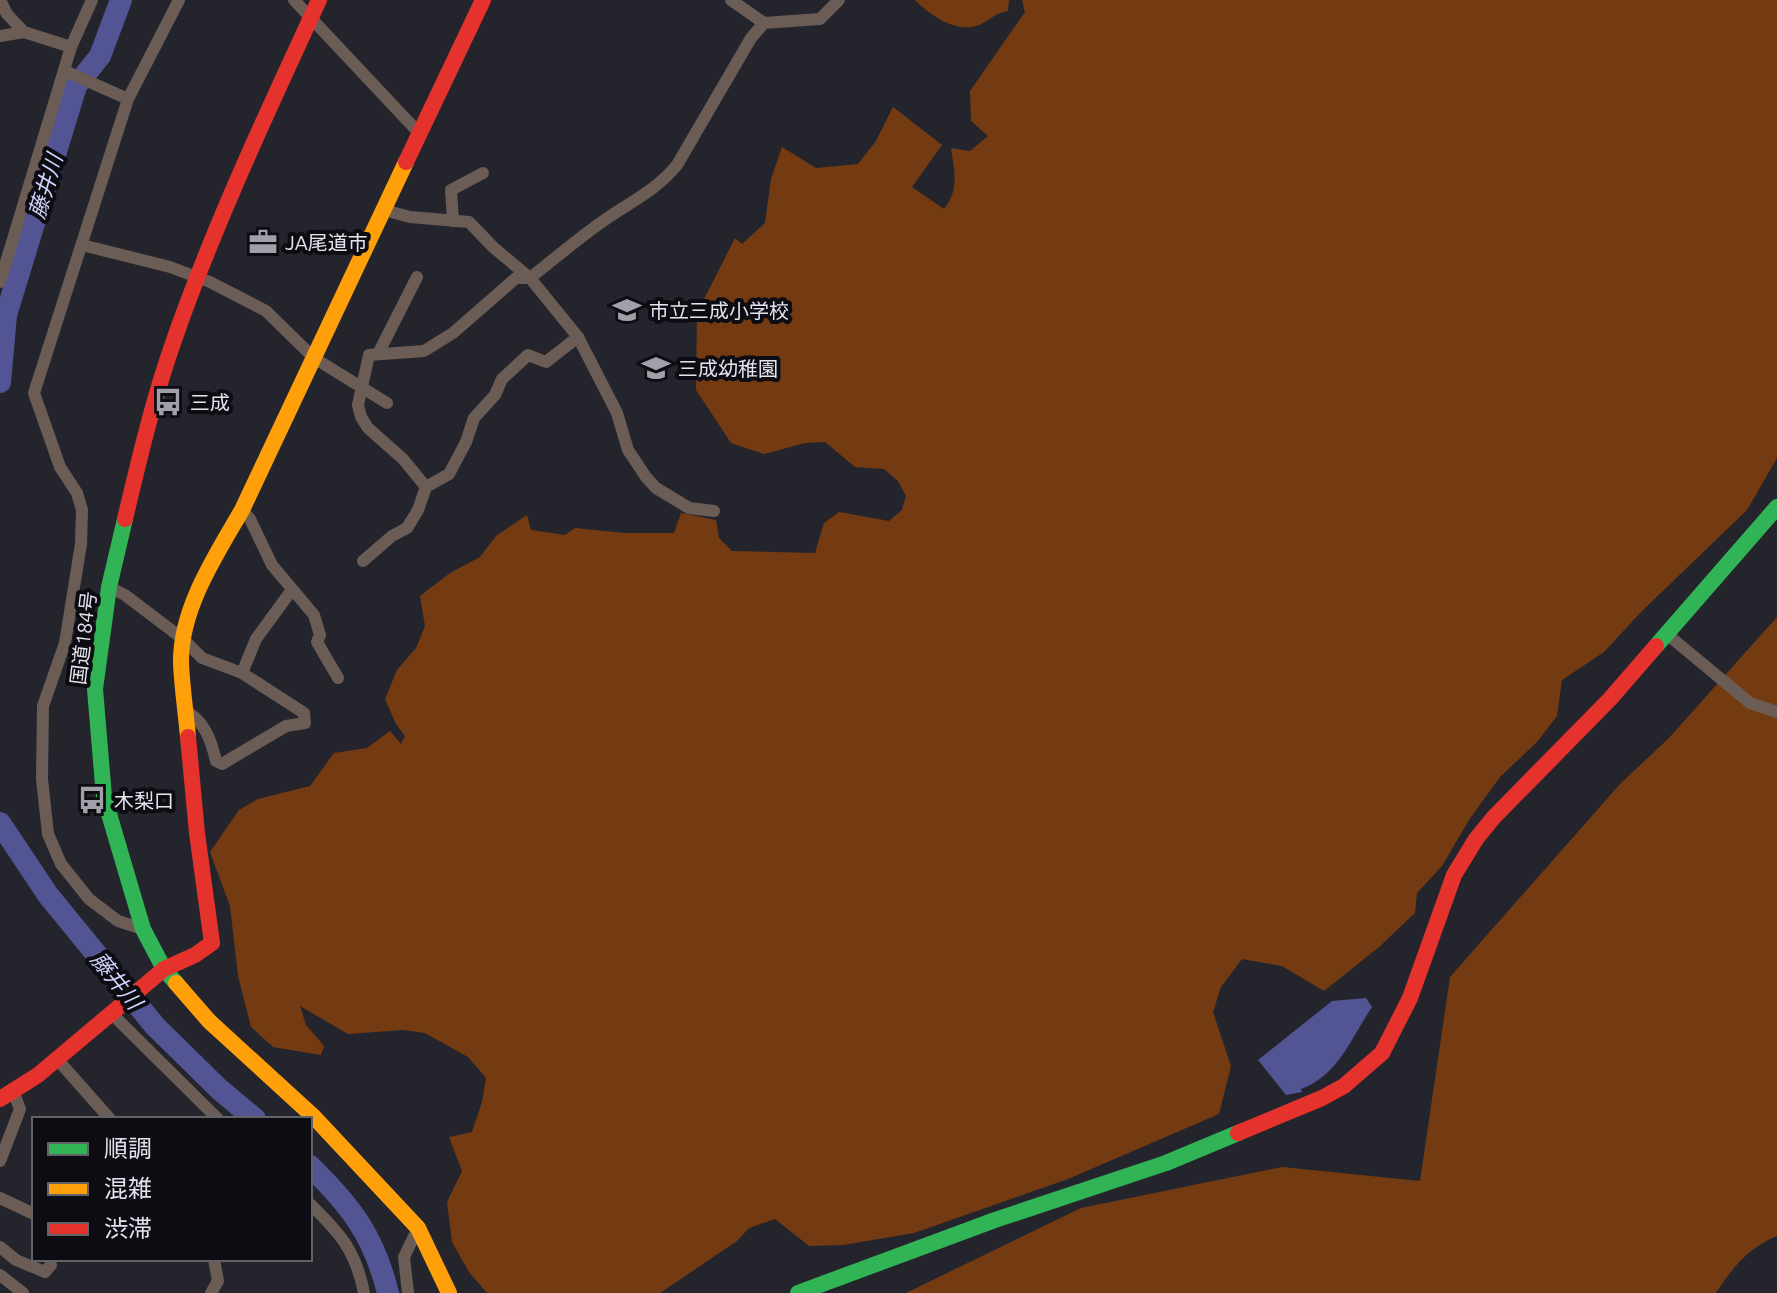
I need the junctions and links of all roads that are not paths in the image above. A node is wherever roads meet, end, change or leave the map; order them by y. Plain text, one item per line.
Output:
1 (0, 0) edge
2 (92, 0) edge
3 (179, 0) edge
4 (294, 0) edge
5 (319, 0) edge
6 (483, 0) edge
7 (731, 0) edge
8 (839, 0) edge
9 (310, 19) junction
10 (764, 23) junction
11 (24, 32) junction
12 (0, 36) edge
13 (71, 47) junction
14 (68, 73) junction
15 (128, 99) junction
16 (419, 133) junction
17 (483, 173) dead end
18 (384, 210) junction
19 (453, 221) junction
20 (82, 245) junction
21 (417, 277) dead end
22 (530, 278) junction
23 (197, 279) junction
24 (0, 282) edge
25 (578, 337) junction
26 (378, 354) junction
27 (314, 358) junction
28 (362, 387) junction
29 (387, 403) dead end
30 (426, 487) junction
31 (1777, 507) edge
32 (242, 510) junction
33 (714, 511) dead end
34 (363, 561) dead end
35 (109, 587) junction
36 (291, 591) junction
37 (1668, 635) junction
38 (183, 639) junction
39 (242, 673) junction
40 (338, 678) dead end
41 (186, 711) junction
42 (1777, 712) edge
43 (143, 929) junction
44 (164, 969) junction
45 (113, 1015) junction
46 (57, 1059) junction
47 (7, 1095) edge
48 (108, 1117) edge
49 (216, 1117) edge
50 (0, 1161) edge
51 (0, 1198) edge
52 (312, 1206) edge
53 (32, 1213) edge
54 (418, 1228) junction
55 (0, 1247) edge
56 (214, 1261) edge
57 (51, 1265) dead end
58 (0, 1275) edge
59 (23, 1293) edge
60 (211, 1293) edge
61 (364, 1293) edge
62 (408, 1293) edge
63 (449, 1293) edge
64 (798, 1293) edge

1 - 11 street
2 - 13 street
3 - 15 street
4 - 9 street
5 - 9 main road, 国道184号
6 - 16 main road
7 - 10 street
8 - 10 street
9 - 16 street
9 - 23 main road, 国道184号
10 - 22 street
11 - 12 street
11 - 13 street
13 - 14 street
14 - 15 street
14 - 24 street
15 - 20 street
16 - 18 main road
17 - 19 street
18 - 19 street
18 - 27 main road
19 - 22 street
20 - 23 street
20 - 43 street
21 - 26 street
22 - 25 street
22 - 26 street
23 - 27 street
23 - 35 main road, 国道184号
25 - 30 street
25 - 33 street
26 - 28 street
27 - 28 street
27 - 32 main road
28 - 29 street
28 - 30 street
30 - 34 street
31 - 37 main road
32 - 36 street
32 - 38 main road
35 - 38 street
35 - 43 main road, 国道184号
36 - 39 street
36 - 40 street
37 - 42 street
37 - 64 main road
38 - 39 street
38 - 41 main road
39 - 41 street
41 - 44 main road
43 - 44 main road, 国道184号
44 - 45 main road
44 - 54 main road, 国道184号
45 - 46 main road
45 - 49 street
46 - 47 main road
46 - 48 street
47 - 50 street
51 - 53 street
52 - 61 street
54 - 62 street
54 - 63 main road, 国道184号
55 - 57 street
56 - 60 street
58 - 59 street

